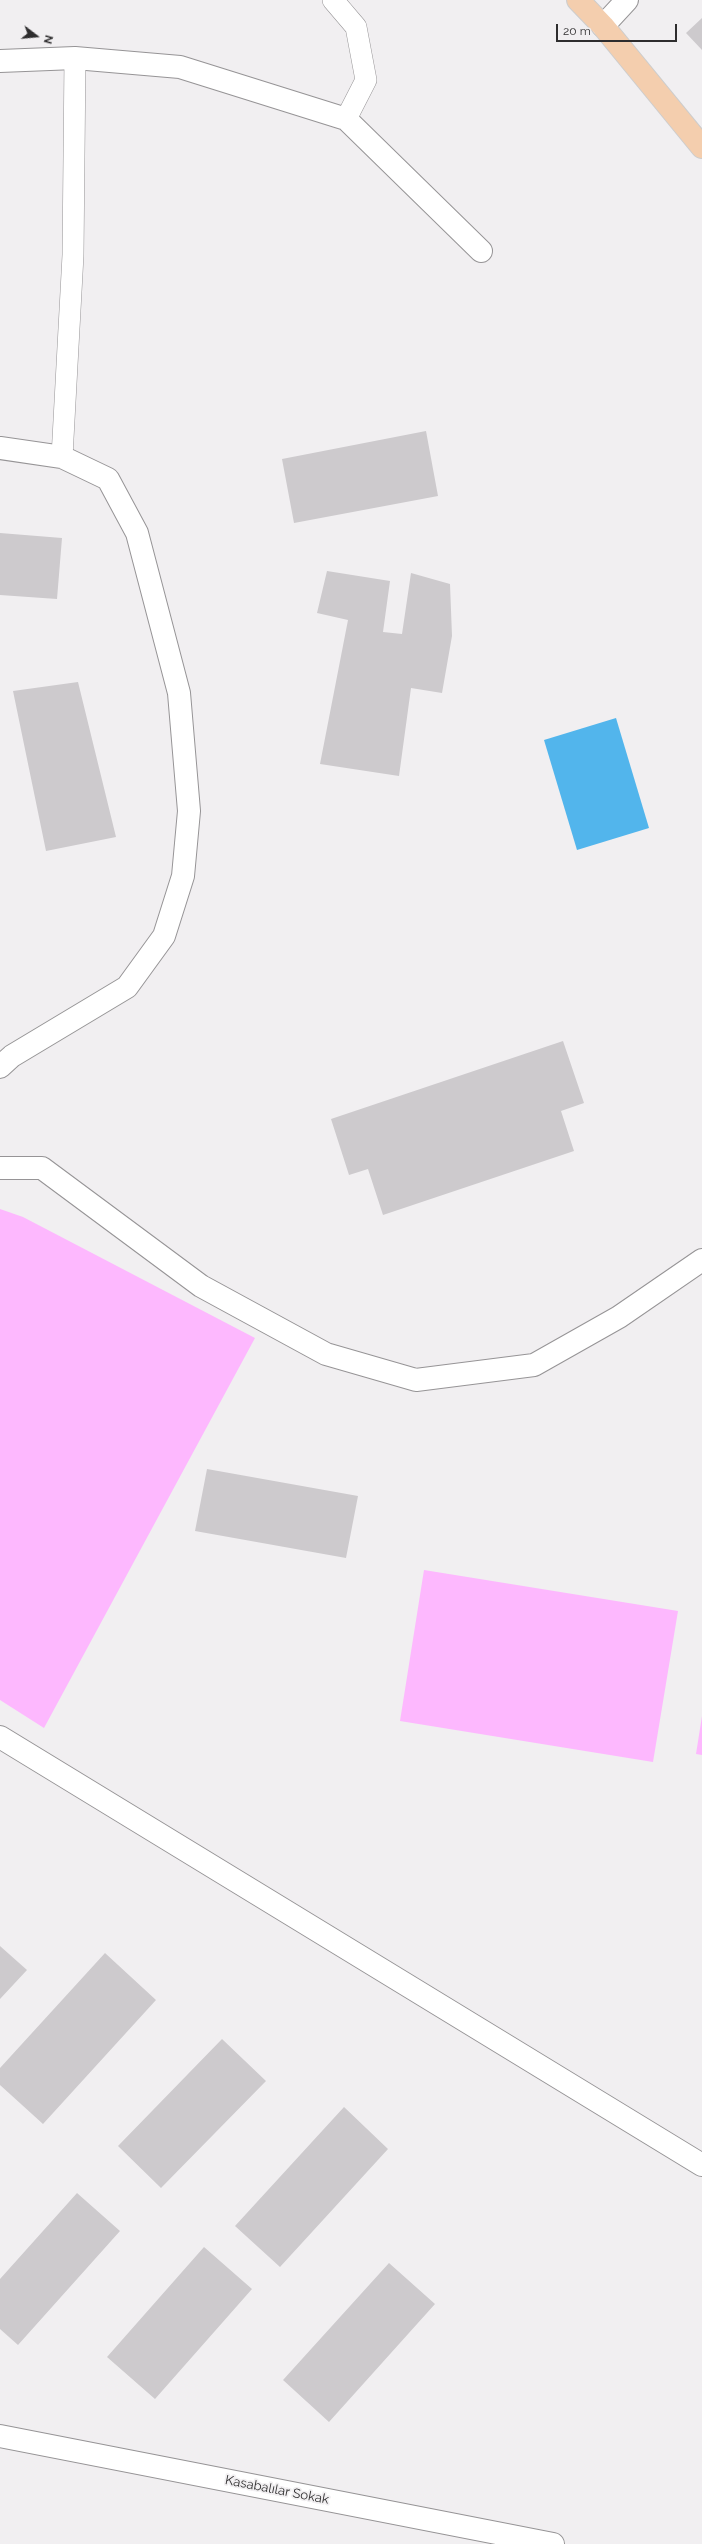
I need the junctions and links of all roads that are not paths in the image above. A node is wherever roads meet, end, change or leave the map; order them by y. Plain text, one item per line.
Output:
1 (333, 0) edge
2 (578, 0) edge
3 (627, 0) edge
4 (602, 26) junction
5 (75, 58) junction
6 (0, 61) edge
7 (346, 119) junction
8 (702, 147) edge
9 (480, 251) dead end
10 (0, 448) edge
11 (62, 458) junction
12 (0, 1067) edge
13 (0, 1168) edge
14 (702, 1260) edge
15 (0, 1738) edge
16 (702, 2165) edge
17 (0, 2436) edge
18 (553, 2544) edge

1 - 7 lane
2 - 4 main road
3 - 4 street
4 - 8 main road
5 - 6 street
5 - 7 street
5 - 11 lane
7 - 9 street
10 - 11 street
11 - 12 street
13 - 14 street
15 - 16 street
17 - 18 street, Kasabalılar Sokak

